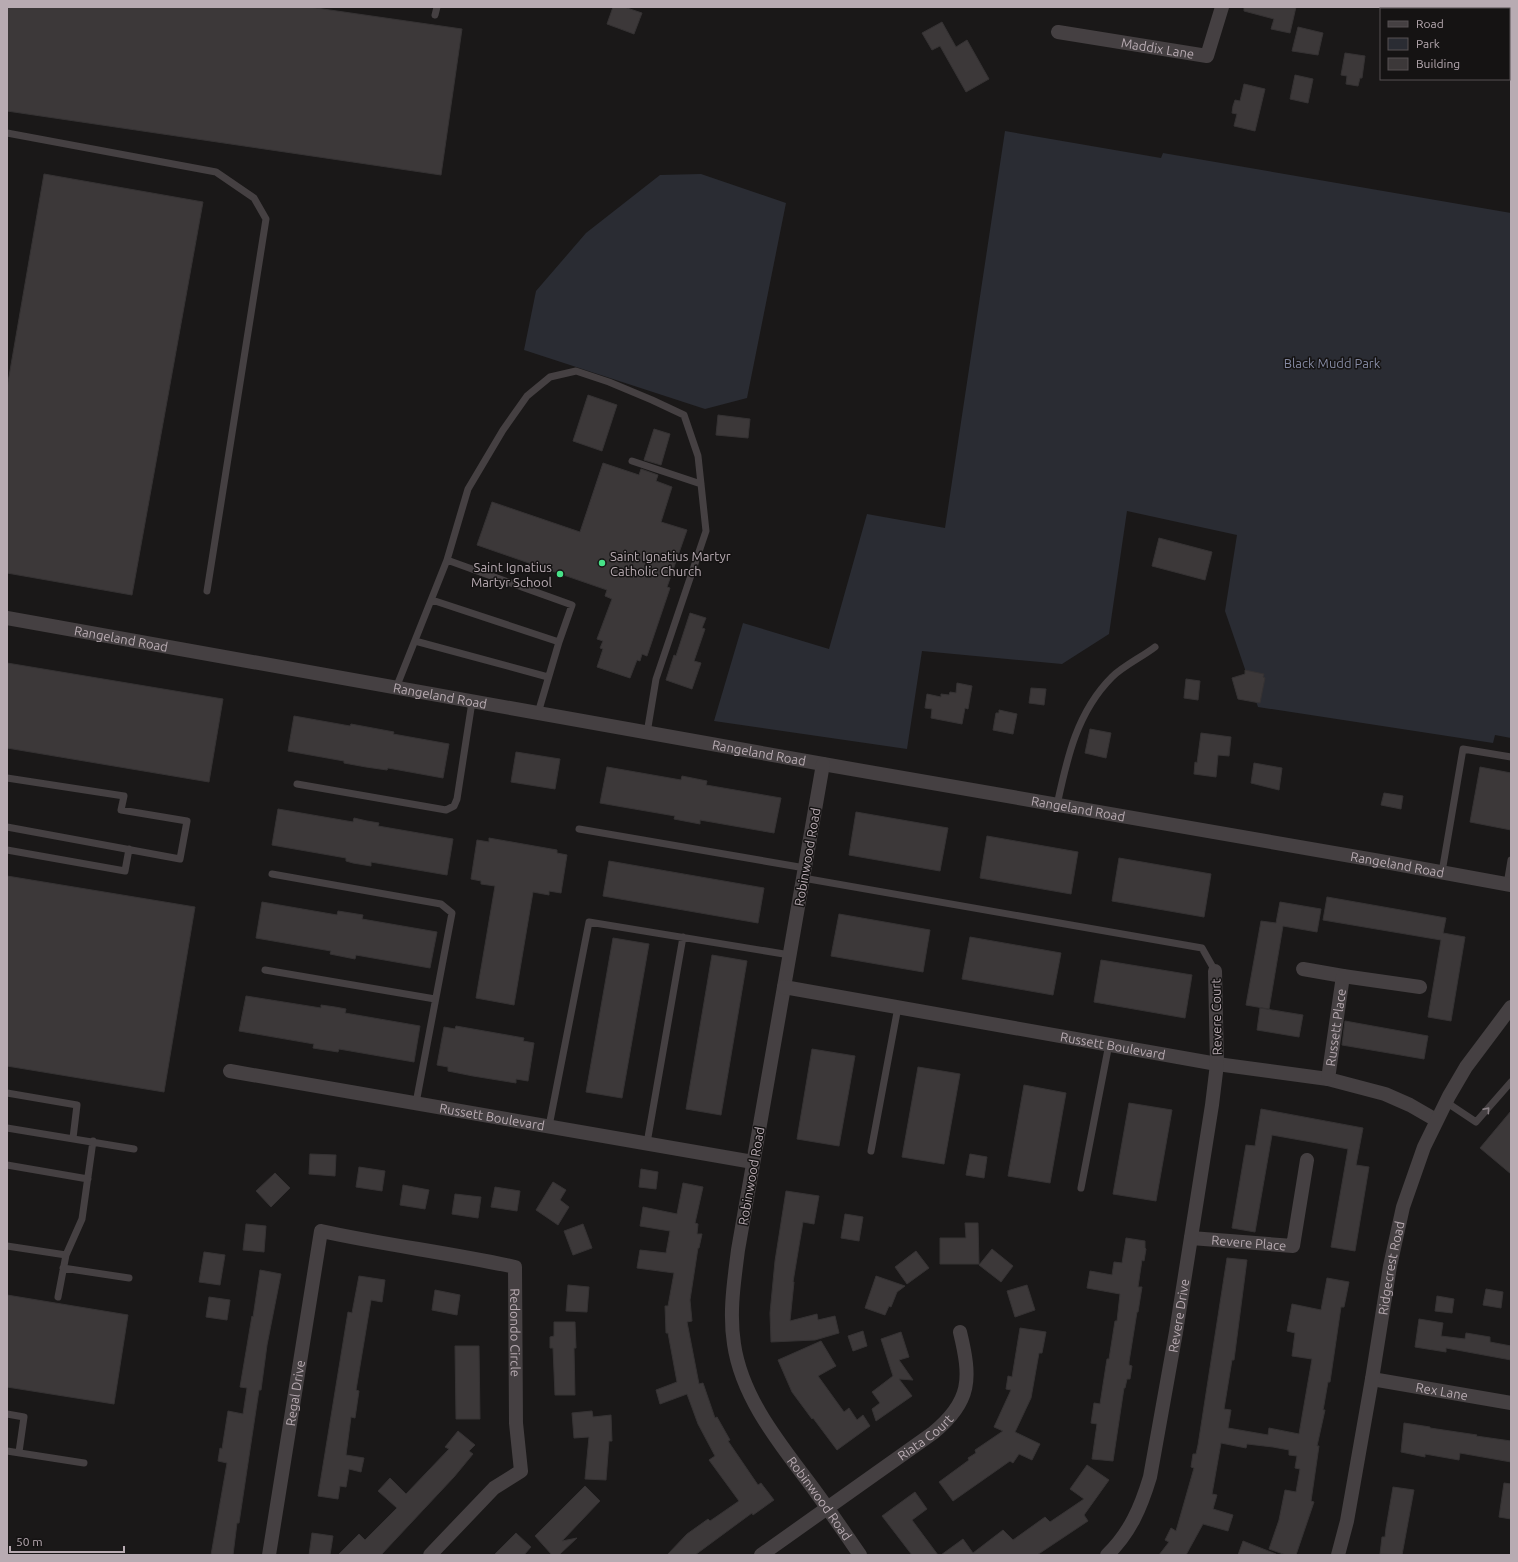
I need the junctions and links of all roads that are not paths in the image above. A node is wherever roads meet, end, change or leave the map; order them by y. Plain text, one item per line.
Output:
1 (437, 7) edge
2 (1222, 7) edge
3 (435, 15) dead end
4 (1058, 32) dead end
5 (7, 133) edge
6 (632, 461) dead end
7 (701, 484) junction
8 (447, 560) junction
9 (207, 592) dead end
10 (432, 600) junction
11 (7, 618) edge
12 (415, 641) junction
13 (559, 642) junction
14 (1155, 648) dead end
15 (548, 678) junction
16 (396, 688) junction
17 (472, 702) junction
18 (538, 713) junction
19 (646, 733) junction
20 (1511, 757) edge
21 (823, 764) junction
22 (7, 778) edge
23 (297, 784) dead end
24 (1057, 805) junction
25 (7, 827) edge
26 (579, 828) dead end
27 (129, 849) junction
28 (7, 850) edge
29 (1511, 860) edge
30 (1442, 872) junction
31 (804, 873) junction
32 (272, 874) dead end
33 (1509, 884) edge
34 (683, 937) junction
35 (790, 955) junction
36 (1303, 969) dead end
37 (265, 970) dead end
38 (1215, 971) joint
39 (1343, 976) junction
40 (1420, 987) dead end
41 (784, 988) junction
42 (435, 1000) junction
43 (1511, 1006) edge
44 (898, 1007) junction
45 (1109, 1044) junction
46 (1217, 1064) junction
47 (230, 1071) dead end
48 (1328, 1079) junction
49 (1511, 1082) edge
50 (7, 1092) edge
51 (1446, 1102) junction
52 (416, 1103) junction
53 (1436, 1120) junction
54 (549, 1126) junction
55 (7, 1128) edge
56 (73, 1138) junction
57 (94, 1142) junction
58 (647, 1143) junction
59 (134, 1149) dead end
60 (871, 1151) dead end
61 (1307, 1160) dead end
62 (753, 1162) junction
63 (7, 1165) edge
64 (88, 1179) junction
65 (1081, 1188) dead end
66 (321, 1232) joint
67 (1191, 1238) junction
68 (7, 1246) edge
69 (66, 1255) junction
70 (63, 1268) junction
71 (129, 1278) dead end
72 (58, 1297) dead end
73 (960, 1332) dead end
74 (1372, 1379) junction
75 (1511, 1403) edge
76 (7, 1414) edge
77 (7, 1450) edge
78 (18, 1452) junction
79 (84, 1464) dead end
80 (827, 1509) junction
81 (269, 1555) edge
82 (430, 1555) edge
83 (761, 1555) edge
84 (860, 1555) edge
85 (1107, 1555) edge
86 (1338, 1555) edge

1 - 3 lane
2 - 4 street, Maddix Lane
5 - 9 lane
6 - 7 lane
7 - 8 lane
7 - 19 lane
8 - 10 lane
8 - 13 lane
10 - 12 lane
10 - 13 lane
11 - 16 street, Rangeland Road
12 - 15 lane
12 - 16 lane
13 - 15 lane
14 - 24 lane
15 - 18 lane
16 - 17 street, Rangeland Road
17 - 18 street, Rangeland Road
17 - 23 lane
18 - 19 street, Rangeland Road
19 - 21 street, Rangeland Road
20 - 30 lane
21 - 24 street, Rangeland Road
21 - 31 street, Robinwood Road
22 - 27 lane
24 - 30 street, Rangeland Road
25 - 27 lane
26 - 31 lane
27 - 28 lane
29 - 33 lane
30 - 33 street, Rangeland Road
31 - 35 street, Robinwood Road
31 - 38 lane
32 - 42 lane
34 - 35 lane
34 - 54 lane
34 - 58 lane
35 - 41 street, Robinwood Road
36 - 39 street, Russett Place
37 - 42 lane
38 - 46 street, Revere Court
39 - 40 street, Russett Place
39 - 48 street, Russett Place
41 - 44 street, Russett Boulevard
41 - 62 street, Robinwood Road
42 - 52 lane
43 - 51 street, Ridgecrest Road
44 - 45 street, Russett Boulevard
44 - 60 lane
45 - 46 street, Russett Boulevard
45 - 65 lane
46 - 48 street, Russett Boulevard
46 - 67 street, Revere Drive
47 - 52 street, Russett Boulevard
48 - 53 street, Russett Boulevard
51 -> 49 lane
50 - 56 lane
51 - 53 street, Ridgecrest Road
52 - 54 street, Russett Boulevard
53 - 74 street, Ridgecrest Road
54 - 58 street, Russett Boulevard
55 - 56 lane
56 - 57 lane
57 - 59 lane
57 - 64 lane
58 - 62 street, Russett Boulevard
61 - 67 street, Revere Place
62 - 80 street, Robinwood Road
63 - 64 lane
64 - 69 lane
66 - 81 street, Regal Drive
66 - 82 street, Redondo Circle
67 - 85 street, Revere Drive
68 - 69 lane
69 - 70 lane
70 - 71 lane
70 - 72 lane
73 - 80 street, Riata Court
74 - 75 street, Rex Lane
74 - 86 street, Ridgecrest Road
76 - 78 lane
77 - 78 lane
78 - 79 lane
80 - 83 street, Riata Court
80 - 84 street, Robinwood Road

